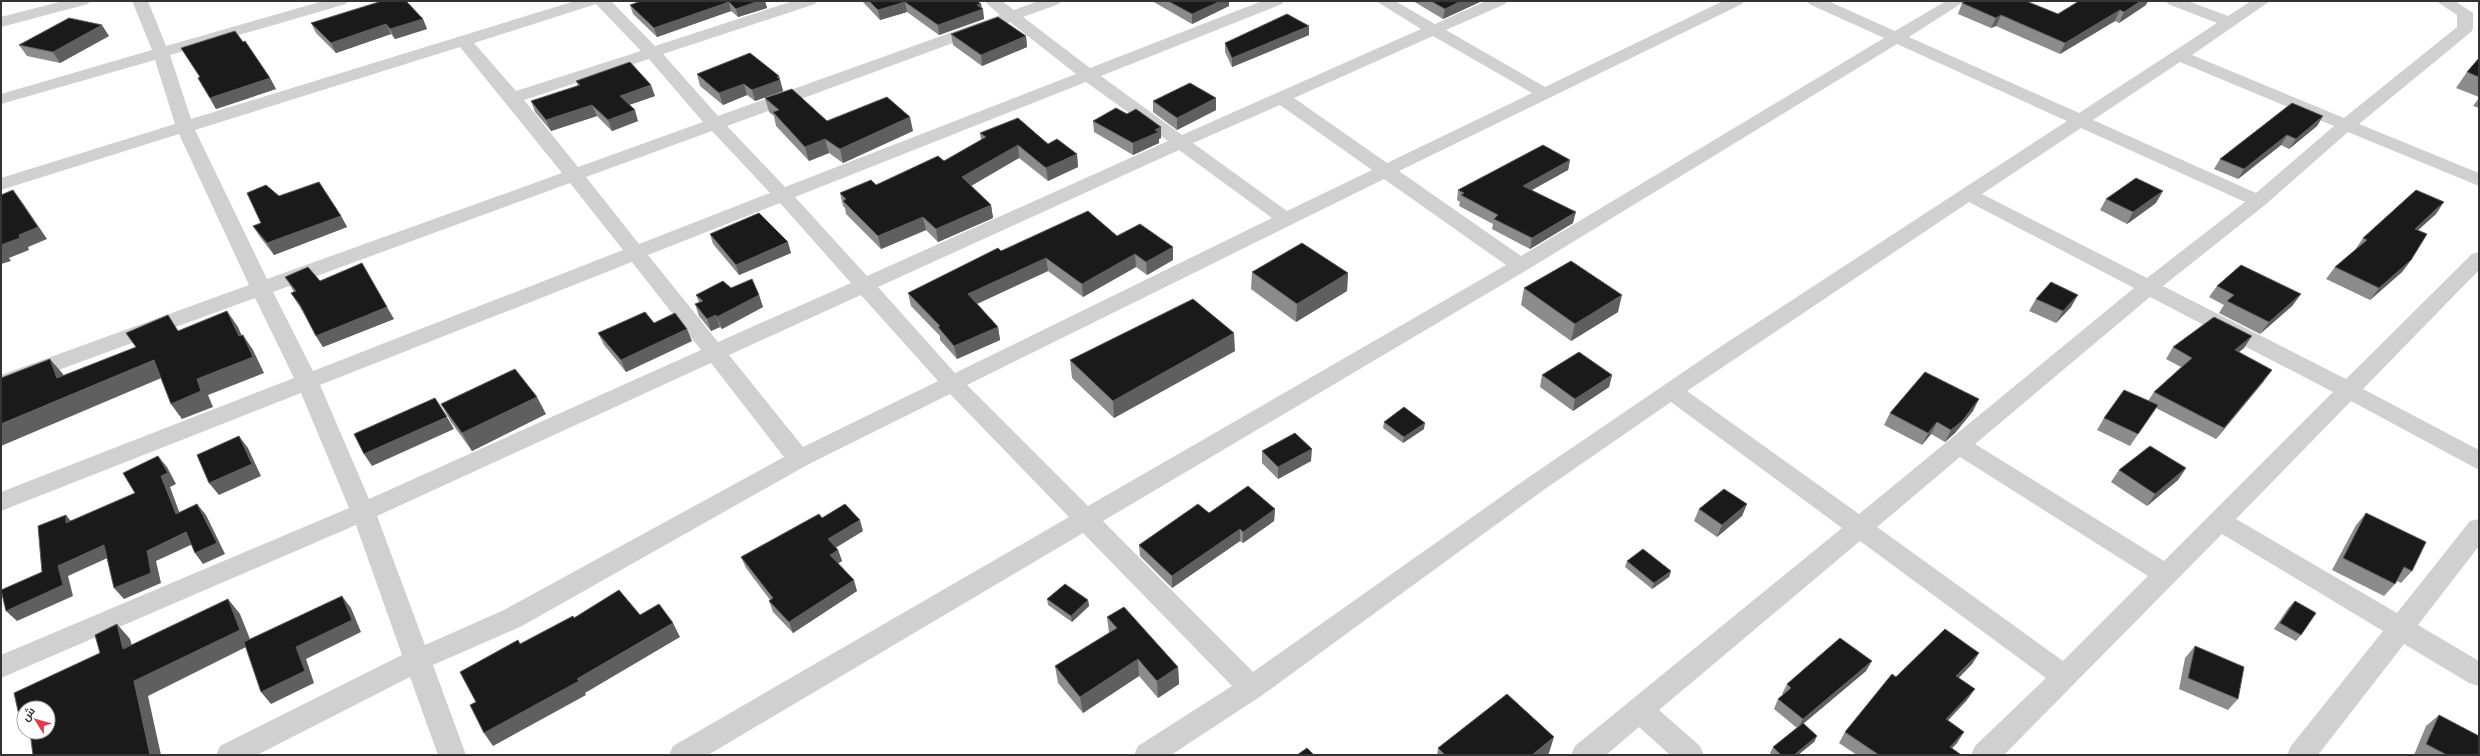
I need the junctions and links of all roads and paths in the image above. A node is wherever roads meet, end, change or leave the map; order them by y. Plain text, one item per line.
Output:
1 (82, 1) edge
2 (140, 1) edge
3 (340, 1) edge
4 (591, 1) edge
5 (602, 1) edge
6 (809, 1) edge
7 (992, 1) edge
8 (1053, 1) edge
9 (1384, 1) edge
10 (1499, 1) edge
11 (1736, 1) edge
12 (1815, 1) edge
13 (1957, 1) edge
14 (2174, 1) edge
15 (2262, 1) edge
16 (2444, 1) edge
17 (1265, 3) edge
18 (1012, 16) junction
19 (1, 22) edge
20 (2229, 22) junction
21 (1434, 29) junction
22 (1895, 37) junction
23 (464, 40) junction
24 (652, 52) junction
25 (161, 53) junction
26 (2180, 56) junction
27 (1088, 75) junction
28 (1545, 94) junction
29 (513, 98) junction
30 (1282, 98) junction
31 (1, 99) edge
32 (2081, 122) junction
33 (715, 124) junction
34 (2346, 125) junction
35 (185, 127) junction
36 (1181, 142) junction
37 (1386, 171) junction
38 (574, 176) junction
39 (2479, 180) edge
40 (1, 184) edge
41 (1968, 194) junction
42 (783, 195) junction
43 (2258, 202) junction
44 (1286, 219) junction
45 (637, 253) junction
46 (2479, 258) edge
47 (1520, 265) junction
48 (863, 285) junction
49 (2149, 287) junction
50 (261, 289) junction
51 (717, 352) junction
52 (1, 383) edge
53 (308, 383) junction
54 (953, 384) junction
55 (2348, 390) junction
56 (1672, 391) junction
57 (1958, 445) junction
58 (799, 459) junction
59 (2479, 461) edge
60 (1, 502) edge
61 (363, 512) junction
62 (1086, 520) junction
63 (2218, 520) junction
64 (1858, 527) junction
65 (2479, 528) edge
66 (2165, 574) junction
67 (2401, 630) junction
68 (418, 660) junction
69 (1, 667) edge
70 (2479, 675) edge
71 (2066, 677) junction
72 (1251, 688) junction
73 (1639, 710) junction
74 (230, 755) edge
75 (452, 755) edge
76 (682, 755) edge
77 (1148, 755) edge
78 (1585, 755) edge
79 (1690, 755) edge
80 (1985, 755) edge
81 (2301, 755) edge

1 - 19 street
2 - 25 street
3 - 25 street
4 - 23 street
5 - 24 street
6 - 24 street
7 - 18 street
8 - 18 street
9 - 21 street
10 - 21 street
11 - 28 street
12 - 22 street
13 - 22 street
14 - 20 street
15 - 20 street
16 - 34 street
17 - 27 street
18 - 27 street
18 - 33 street
20 - 26 street
21 - 28 street
21 - 30 street
22 - 32 street
22 - 47 street
23 - 29 street
23 - 35 street
24 - 29 street
24 - 33 street
25 - 31 street
25 - 35 street
26 - 32 street
26 - 34 street
27 - 36 street
27 - 42 street
28 - 37 street
29 - 38 street
30 - 36 street
30 - 37 street
32 - 41 street
32 - 43 street
33 - 38 street
33 - 42 street
34 - 39 street
34 - 43 street
35 - 40 street
35 - 50 street
36 - 44 street
36 - 48 street
37 - 44 street
37 - 47 street
38 - 45 street
38 - 50 street
41 - 49 street
41 - 56 street
42 - 45 street
42 - 48 street
43 - 49 street
44 - 54 street
45 - 51 street
45 - 53 street
46 - 55 street
47 - 62 street
48 - 51 street
48 - 54 street
49 - 55 street
49 - 57 street
50 - 52 street
50 - 53 street
51 - 58 street
51 - 61 street
53 - 60 street
53 - 61 street
54 - 58 street
54 - 62 street
55 - 59 street
55 - 63 street
56 - 64 street
56 - 72 street
57 - 64 street
57 - 66 street
58 - 68 street
61 - 68 street
61 - 69 street
62 - 72 street
62 - 76 street
63 - 66 street
63 - 67 street
64 - 71 street
64 - 73 street
65 - 67 street
66 - 71 street
67 - 70 street
67 - 81 street
68 - 74 street
68 - 75 street
71 - 80 street
72 - 77 street
73 - 78 street
73 - 79 street

